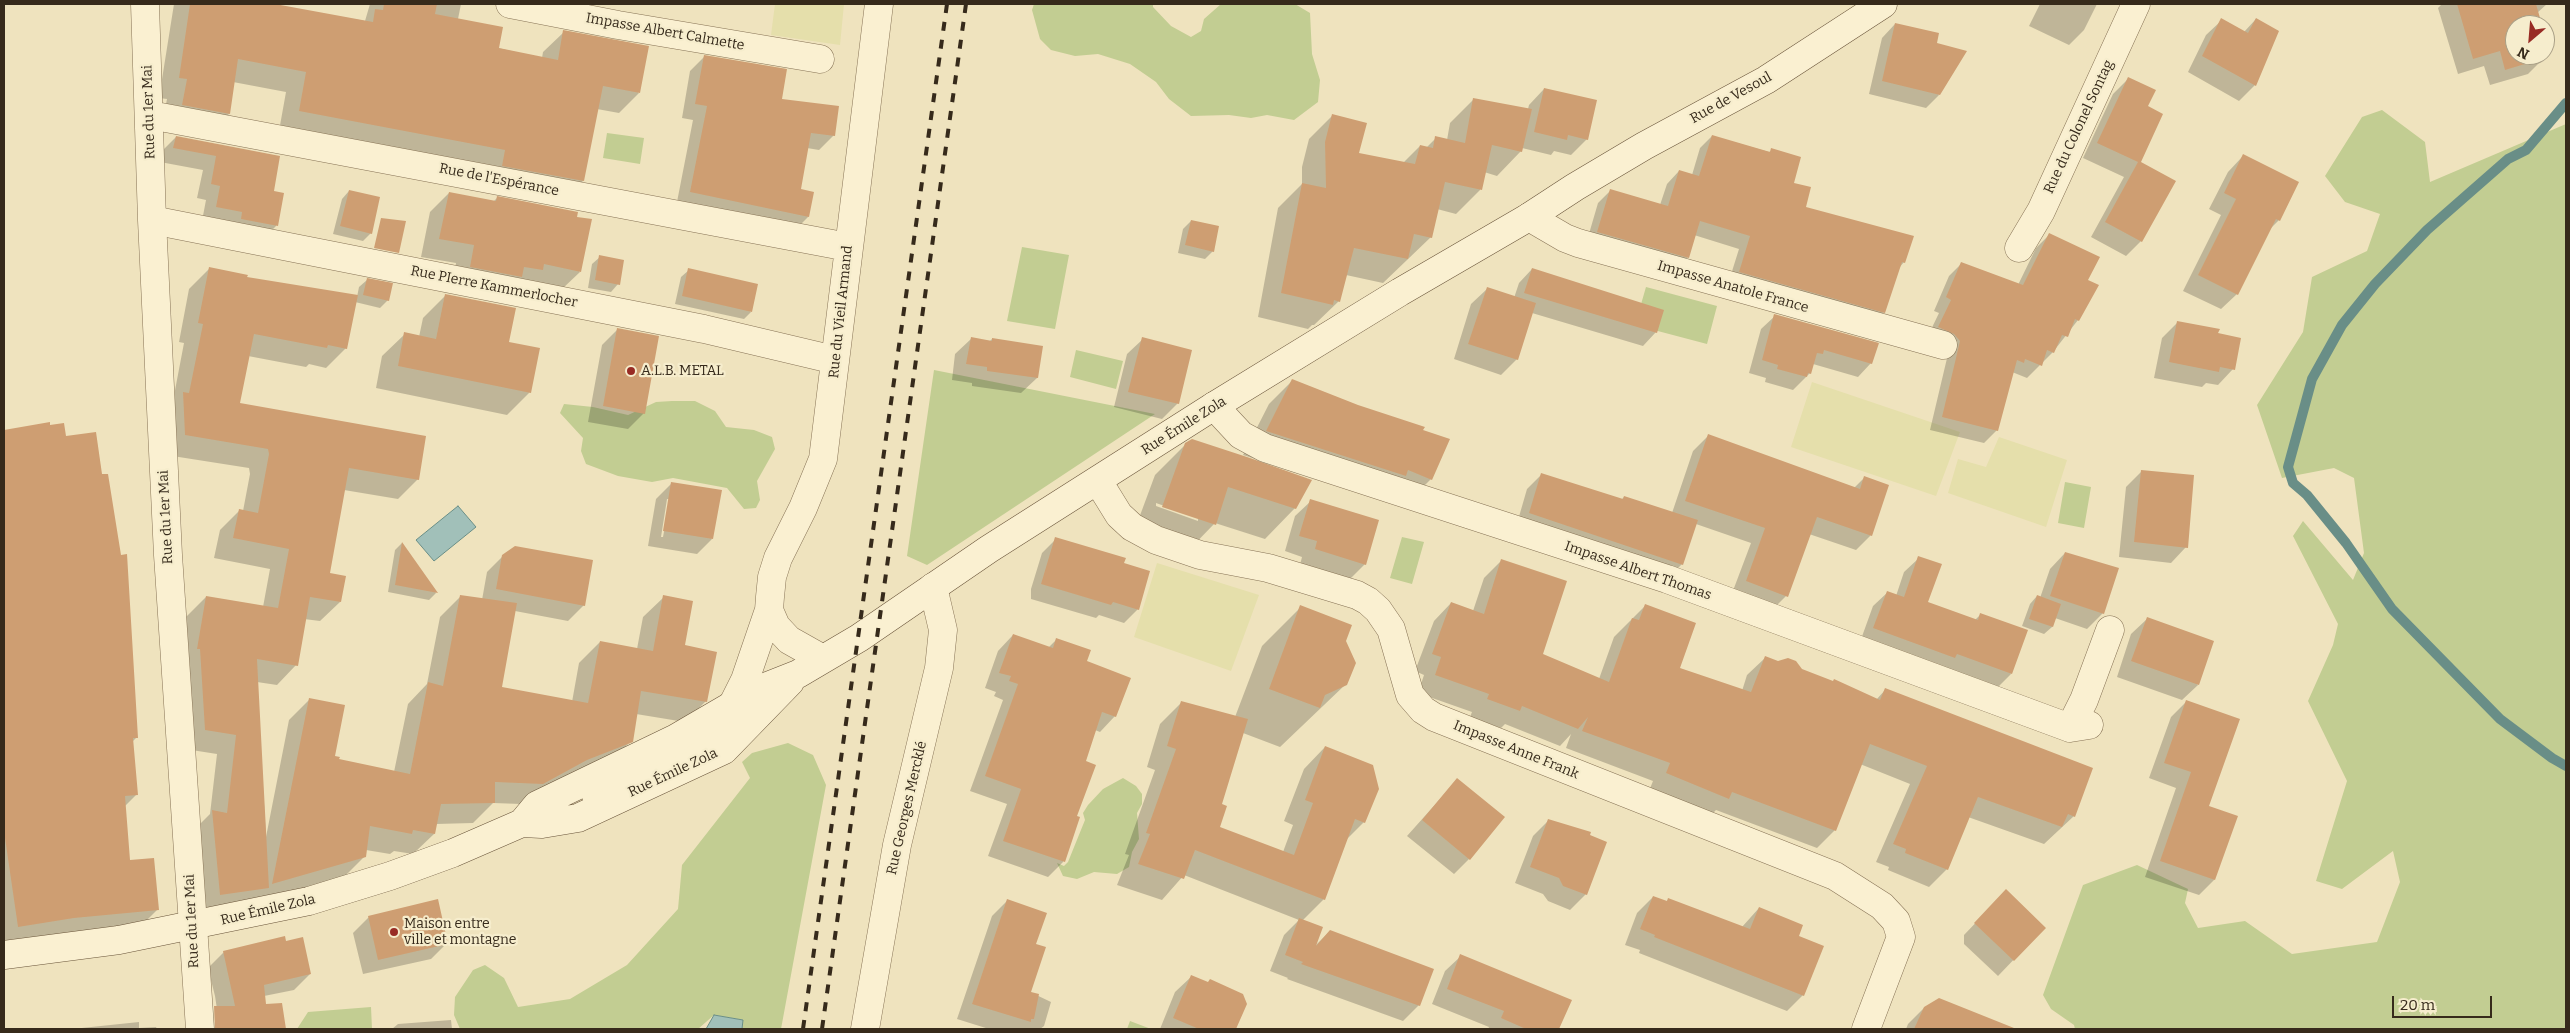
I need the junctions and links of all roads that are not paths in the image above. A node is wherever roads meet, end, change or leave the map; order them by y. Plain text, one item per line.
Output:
1 (145, 4) edge
2 (510, 4) edge
3 (878, 4) edge
4 (1884, 4) edge
5 (2136, 4) edge
6 (820, 59) dead end
7 (150, 115) junction
8 (1575, 186) joint
9 (1529, 217) junction
10 (152, 220) junction
11 (848, 247) junction
12 (2019, 248) dead end
13 (1943, 345) dead end
14 (835, 360) junction
15 (1214, 406) junction
16 (1098, 481) junction
17 (933, 587) junction
18 (769, 610) junction
19 (2110, 630) dead end
20 (821, 658) junction
21 (798, 674) junction
22 (732, 706) junction
23 (532, 823) junction
24 (192, 927) junction
25 (4, 956) edge
26 (200, 1029) edge
27 (864, 1029) edge
28 (1866, 1029) edge

1 - 7 street, Rue du 1er Mai
2 - 6 street, Impasse Albert Calmette
3 - 11 street, Rue du Vieil Armand
4 - 8 street, Rue de Vesoul
5 - 12 street, Rue du Colonel Sontag
7 - 10 street, Rue du 1er Mai
7 - 11 street, Rue de l'Espérance
8 - 9 street, Rue Émile Zola
9 - 13 street, Impasse Anatole France
9 - 15 street, Rue Émile Zola
10 - 14 street, Rue PIerre Kammerlocher
10 - 24 street, Rue du 1er Mai
11 - 14 street, Rue du Vieil Armand
14 - 18 street, Rue du Vieil Armand
15 - 16 street, Rue Émile Zola
15 - 19 street, Impasse Albert Thomas
16 - 17 street, Rue Émile Zola
16 - 28 street, Impasse Anne Frank
17 - 20 street, Rue Émile Zola
17 - 27 street, Rue Georges Mercklé
18 - 20 street
18 - 22 street, Rue du Vieil Armand
20 - 21 street, Rue Émile Zola
21 - 22 street, Rue Émile Zola
21 - 23 street, Rue Émile Zola
22 - 23 street, Rue Émile Zola
23 - 24 street, Rue Émile Zola
24 - 25 street, Rue Émile Zola
24 - 26 street, Rue du 1er Mai

